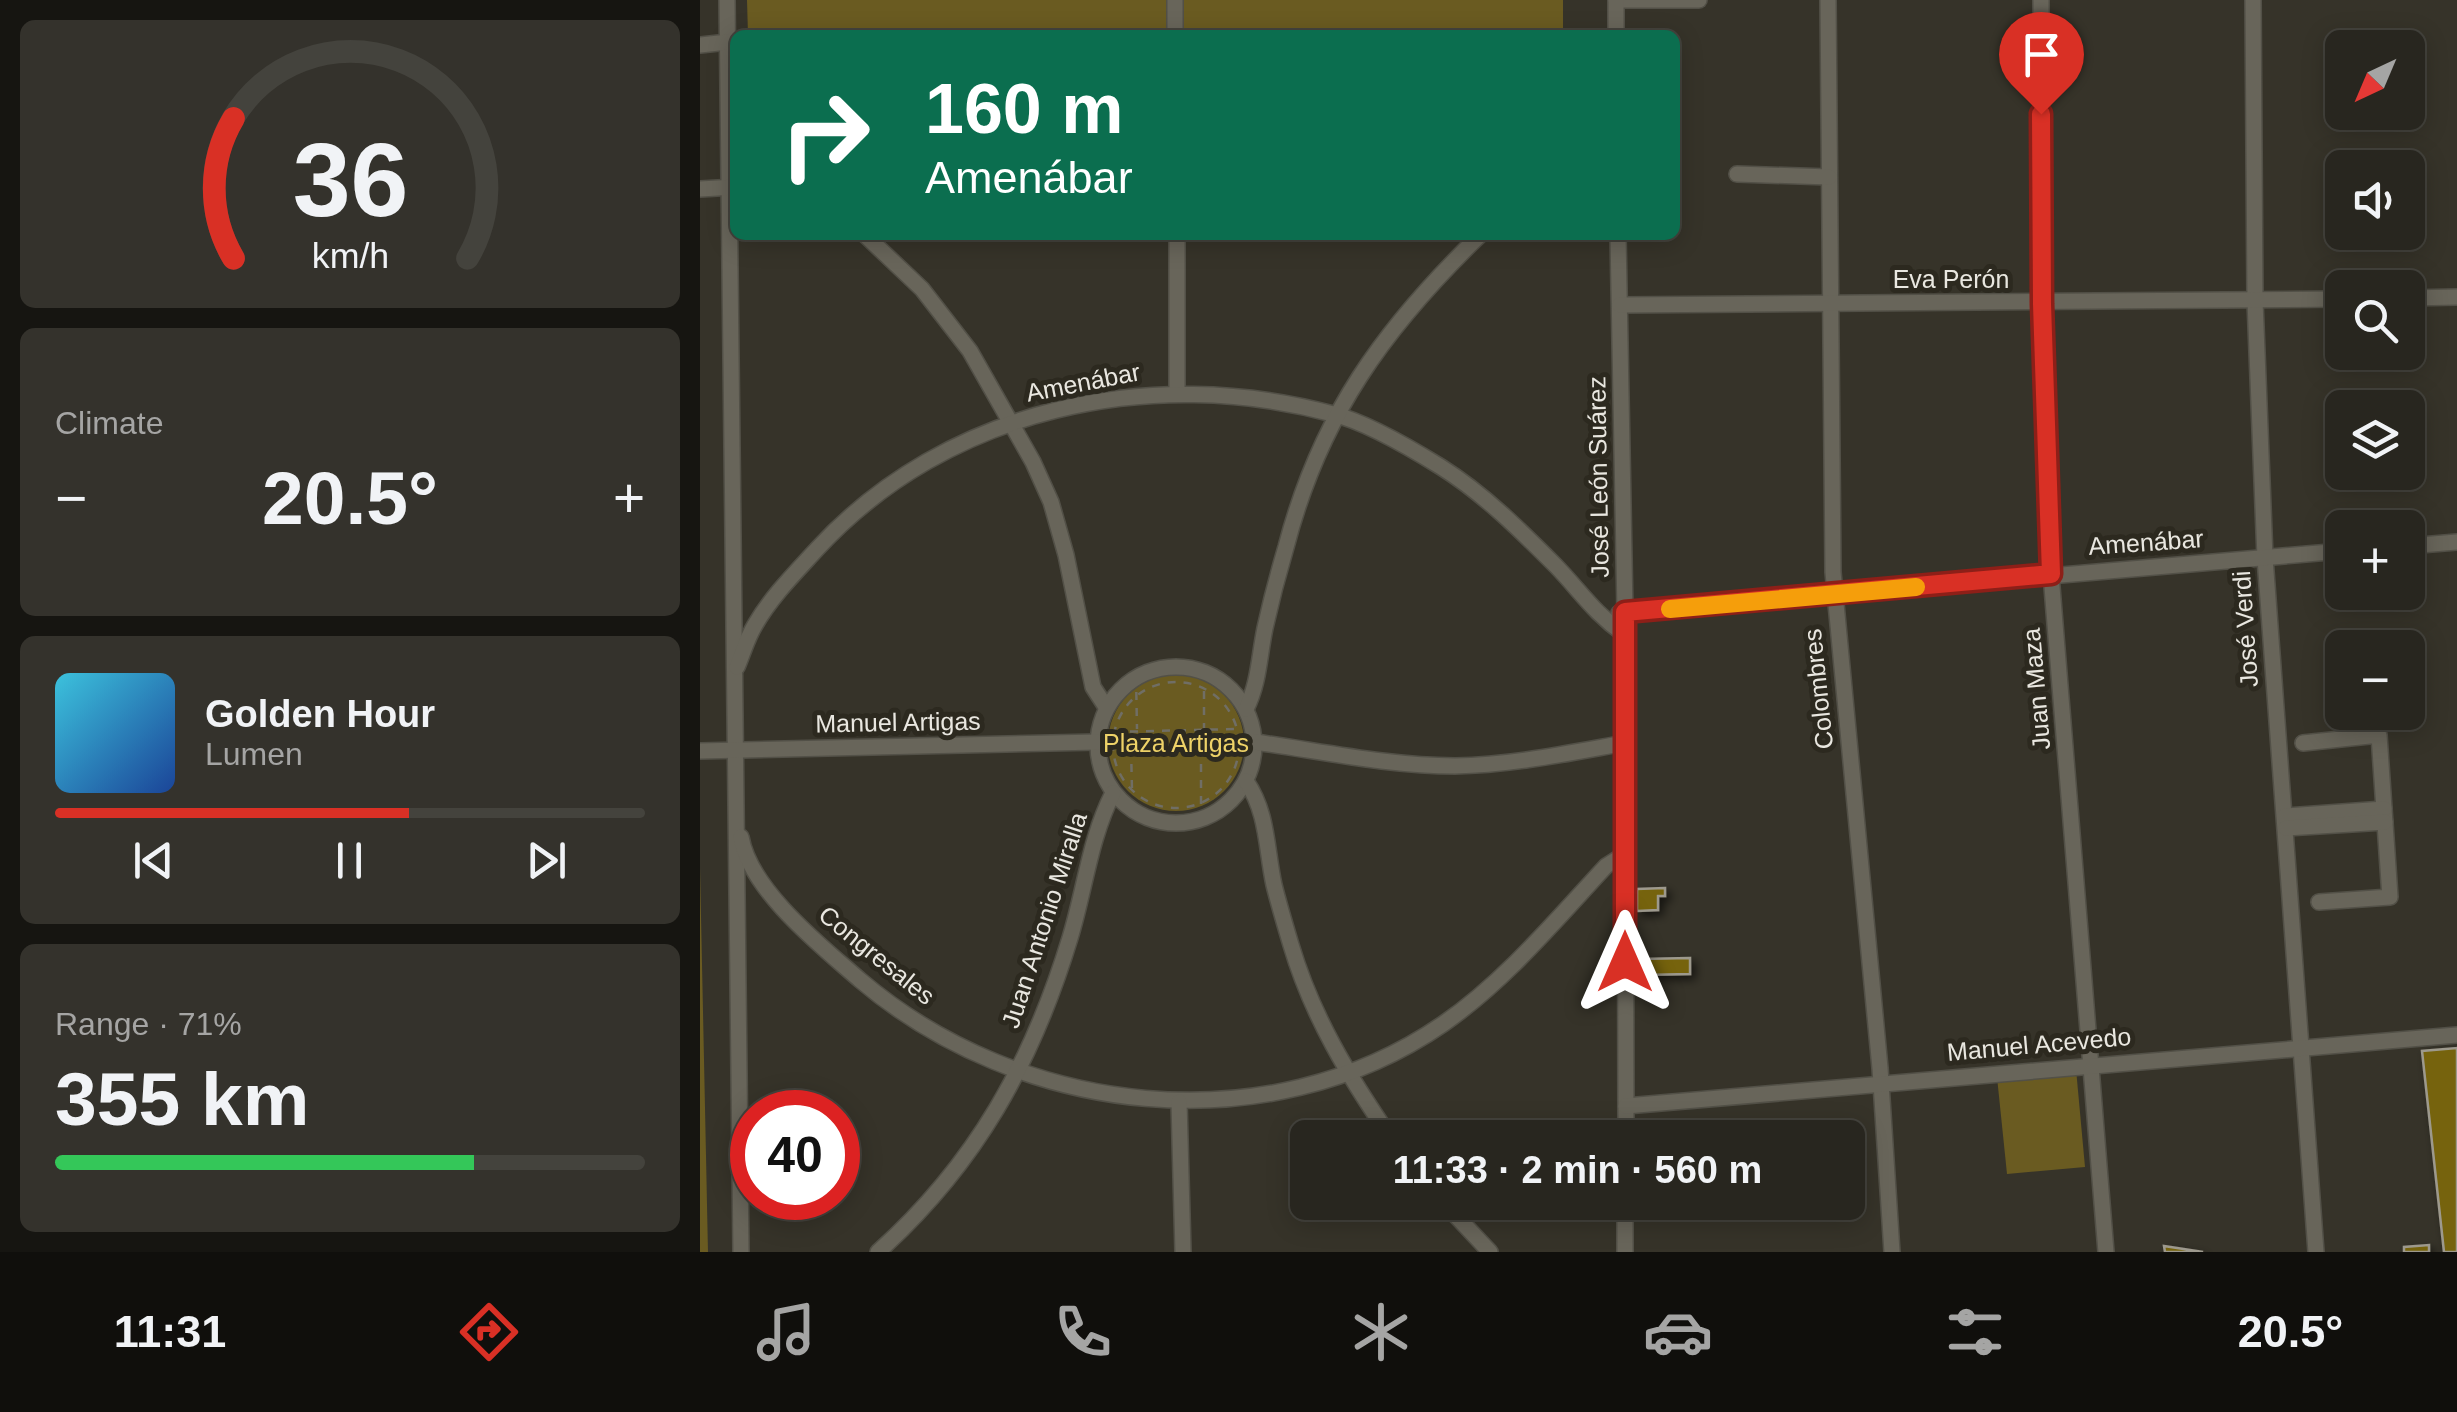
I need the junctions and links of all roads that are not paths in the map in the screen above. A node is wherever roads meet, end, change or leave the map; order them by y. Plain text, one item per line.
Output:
1 (727, 0) edge
2 (1175, 0) edge
3 (1616, 0) edge
4 (1699, 0) edge
5 (1828, 0) edge
6 (2041, 0) edge
7 (2253, 0) edge
8 (1175, 30) edge
9 (1616, 30) edge
10 (728, 42) junction
11 (700, 45) edge
12 (730, 115) edge
13 (1736, 174) dead end
14 (1829, 177) junction
15 (730, 188) edge
16 (700, 189) edge
17 (732, 240) edge
18 (870, 240) edge
19 (1177, 240) edge
20 (1475, 240) edge
21 (1618, 240) edge
22 (2457, 297) edge
23 (2425, 298) edge
24 (2325, 299) edge
25 (2255, 301) junction
26 (1830, 304) junction
27 (2042, 304) junction
28 (1620, 305) junction
29 (1177, 392) junction
30 (1336, 414) junction
31 (1012, 422) junction
32 (2457, 542) edge
33 (2425, 545) edge
34 (2325, 553) edge
35 (2265, 558) junction
36 (2051, 574) junction
37 (1834, 595) junction
38 (1625, 612) junction
39 (1595, 613) junction
40 (1625, 636) junction
41 (735, 672) junction
42 (1106, 707) junction
43 (1246, 709) junction
44 (1247, 743) junction
45 (1625, 743) junction
46 (2304, 743) dead end
47 (1105, 744) junction
48 (700, 750) edge
49 (736, 750) junction
50 (1246, 781) junction
51 (1114, 793) junction
52 (736, 806) junction
53 (2385, 815) junction
54 (2285, 822) junction
55 (1624, 854) junction
56 (2320, 902) dead end
57 (2457, 1035) edge
58 (2302, 1047) junction
59 (2093, 1064) junction
60 (1020, 1071) junction
61 (1347, 1074) junction
62 (1880, 1083) junction
63 (1179, 1102) junction
64 (1626, 1106) junction
65 (1379, 1120) edge
66 (1626, 1120) edge
67 (1459, 1220) edge
68 (1626, 1220) edge
69 (741, 1252) edge
70 (878, 1252) edge
71 (1183, 1252) edge
72 (1490, 1252) edge
73 (1625, 1252) edge
74 (1892, 1252) edge
75 (2106, 1252) edge
76 (2316, 1252) edge

1 - 10 street
2 - 8 street
3 - 4 street
3 - 9 street
5 - 14 street, Colombres
6 - 27 street, Juan Maza
7 - 25 street, José Verdi
10 - 11 street
10 - 12 street
13 - 14 street
14 - 26 street, Colombres
15 - 16 street
17 - 41 street
18 - 31 street
19 - 29 street
20 - 30 street
21 - 28 street, José León Suárez
22 - 23 street
24 - 25 street, Eva Perón
25 - 27 street, Eva Perón
25 - 35 street, José Verdi
26 - 27 street, Eva Perón
26 - 28 street, Eva Perón
26 - 37 street, Colombres
27 - 36 street, Juan Maza
28 - 38 street, José León Suárez
29 - 30 street, Amenábar
29 - 31 street, Amenábar
30 - 39 street, Amenábar
30 - 43 street
31 - 41 street, Amenábar
31 - 42 street
32 - 33 street
34 - 35 street, Amenábar
35 - 36 street, Amenábar
35 - 54 street, José Verdi
36 - 37 street, Amenábar
36 - 59 street, Juan Maza
37 - 38 street, Amenábar
37 - 62 street, Colombres
38 - 39 street, Amenábar
38 - 40 street, José León Suárez
39 - 40 street, Amenábar
40 - 45 street, José León Suárez
41 - 49 street
42 - 43 street
42 - 47 street
43 - 44 street
44 - 45 street
44 - 50 street
45 - 55 street, José León Suárez
46 - 53 street
47 - 49 street, Manuel Artigas
47 - 51 street
48 - 49 street, Manuel Artigas
49 - 52 street
50 - 51 street
50 - 61 street
51 - 60 street, Juan Antonio Miralla
52 - 60 street, Congresales
52 - 69 street
53 - 54 street
53 - 56 street
54 - 58 street, José Verdi
55 - 61 street, Congresales
55 - 64 street, José León Suárez
57 - 58 street, Manuel Acevedo
58 - 59 street, Manuel Acevedo
58 - 76 street, José Verdi
59 - 62 street, Manuel Acevedo
59 - 75 street, Juan Maza
60 - 63 street, Congresales
60 - 70 street, Juan Antonio Miralla
61 - 63 street, Congresales
61 - 65 street
62 - 64 street, Manuel Acevedo
62 - 74 street, Colombres
63 - 71 street
64 - 66 street, José León Suárez
67 - 72 street
68 - 73 street

